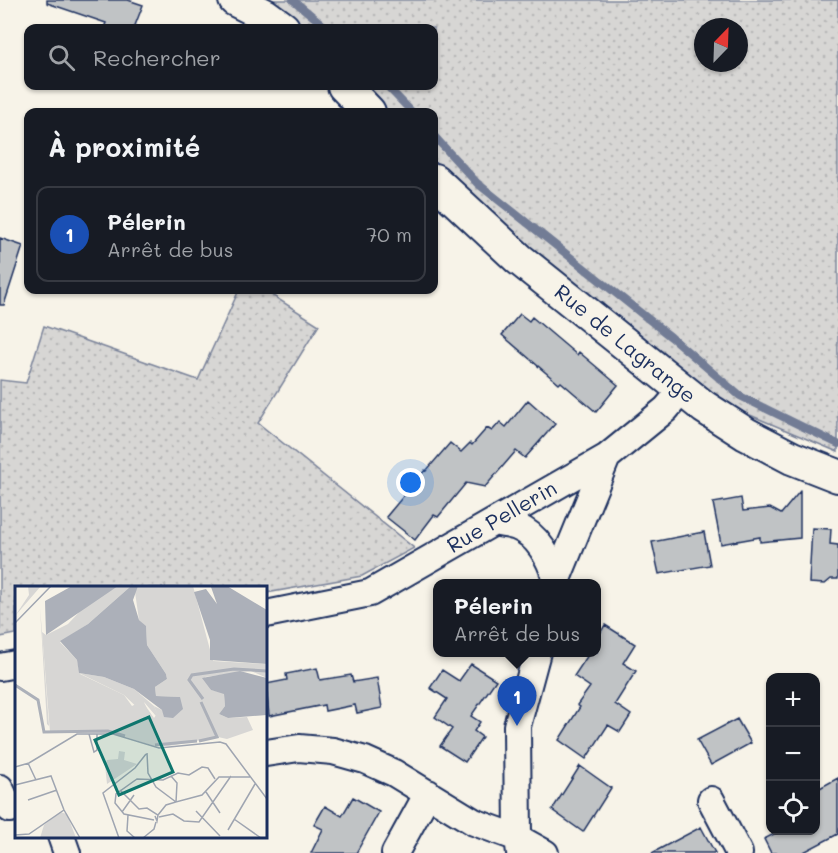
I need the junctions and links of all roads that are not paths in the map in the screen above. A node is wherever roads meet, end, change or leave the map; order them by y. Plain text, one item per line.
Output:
1 (235, 0) edge
2 (277, 24) edge
3 (348, 90) edge
4 (365, 108) edge
5 (438, 184) edge
6 (682, 390) junction
7 (608, 457) junction
8 (838, 476) edge
9 (494, 522) junction
10 (555, 579) edge
11 (556, 579) edge
12 (267, 614) edge
13 (536, 657) edge
14 (267, 753) edge
15 (428, 793) junction
16 (711, 800) dead end
17 (61, 838) edge
18 (519, 846) edge
19 (68, 853) edge
20 (395, 853) edge
21 (545, 853) edge
22 (739, 853) edge

1 - 2 street
3 - 4 street
5 - 6 street, Rue de Lagrange
6 - 7 street, Rue Pellerin
6 - 8 street, Rue de Lagrange
7 - 9 street, Rue Pellerin
7 - 11 street
9 - 10 street
9 - 12 street, Rue Pellerin
13 - 18 street
14 - 15 street
15 - 18 street
15 - 20 street
16 - 22 street
17 - 19 street
18 - 21 street

